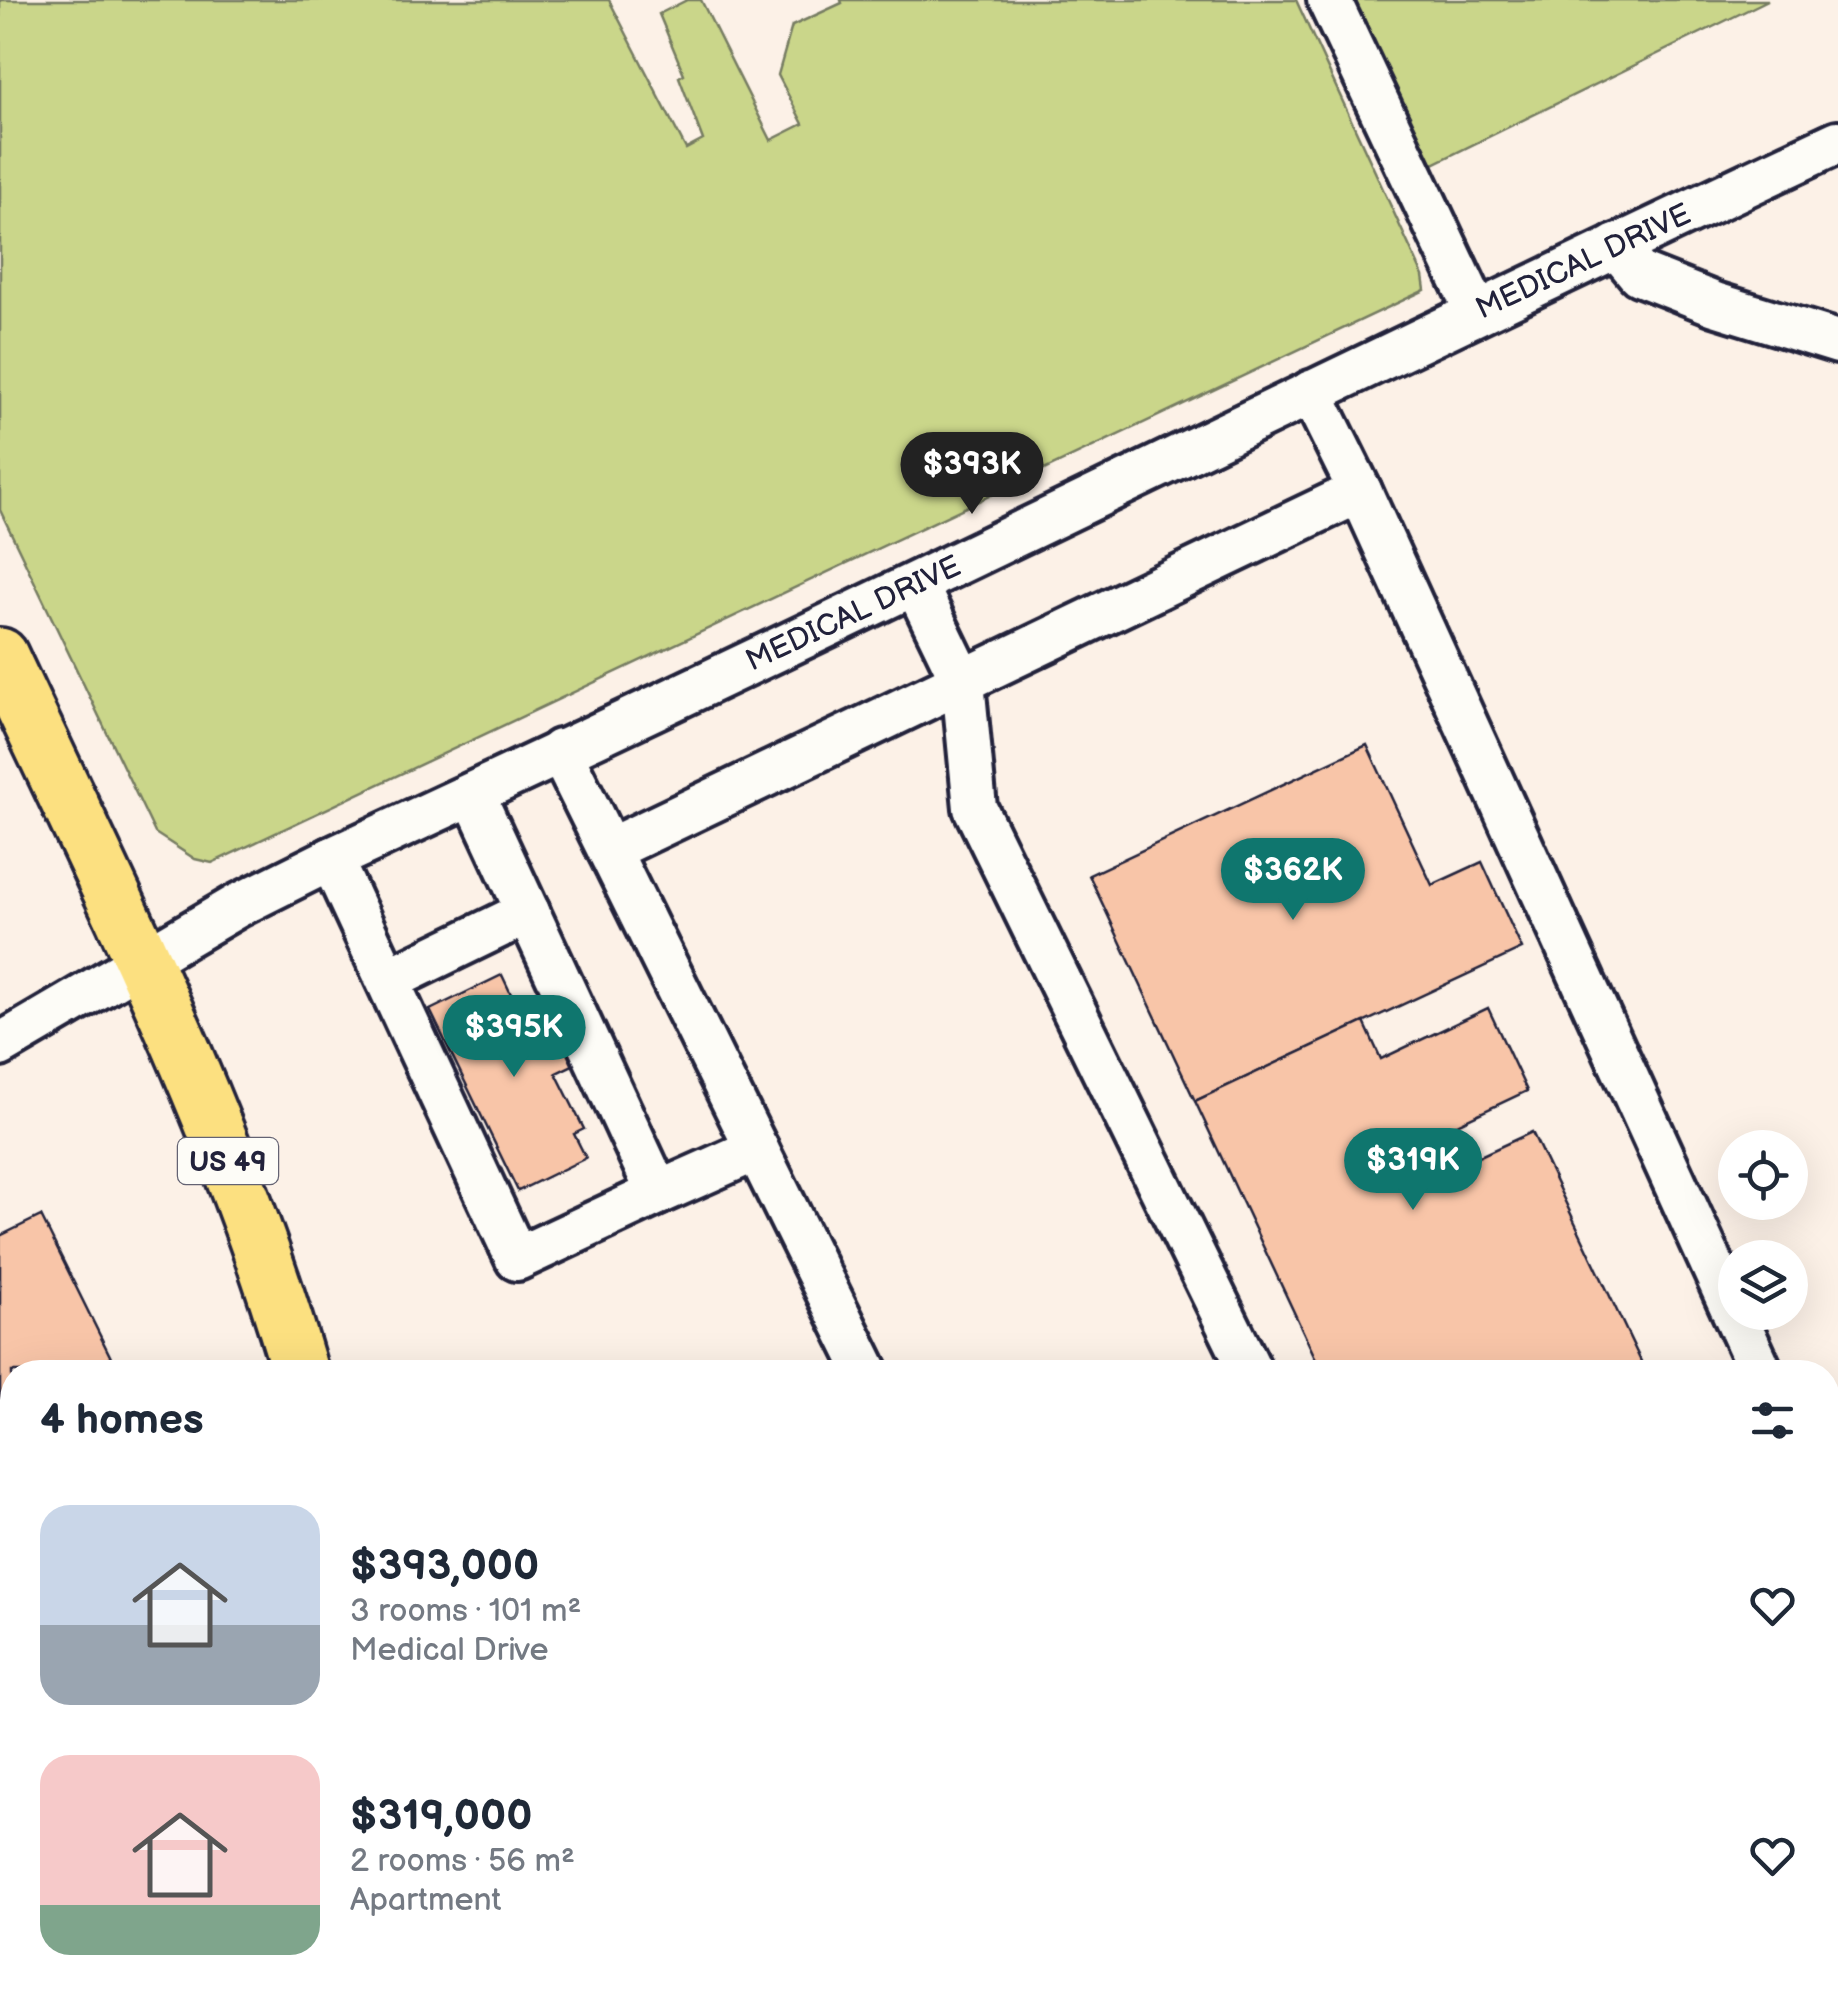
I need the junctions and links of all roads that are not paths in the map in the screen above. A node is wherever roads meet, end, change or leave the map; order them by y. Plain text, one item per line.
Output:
1 (1329, 0) edge
2 (1838, 142) edge
3 (1616, 246) junction
4 (1476, 312) junction
5 (1838, 342) edge
6 (1311, 392) junction
7 (1360, 491) junction
8 (916, 584) junction
9 (0, 656) edge
10 (963, 682) junction
11 (560, 751) junction
12 (473, 794) junction
13 (609, 850) junction
14 (332, 859) junction
15 (528, 912) junction
16 (143, 961) junction
17 (388, 980) junction
18 (0, 1044) edge
19 (757, 1149) junction
20 (658, 1193) junction
21 (296, 1360) edge
22 (861, 1360) edge
23 (1244, 1360) edge
24 (1756, 1360) edge

1 - 4 street
2 - 3 street, MEDICAL DRIVE
3 - 4 street, MEDICAL DRIVE
3 - 5 street
4 - 6 street, MEDICAL DRIVE
6 - 7 street
6 - 8 street, MEDICAL DRIVE
7 - 10 street
7 - 24 street
8 - 10 street
8 - 11 street, MEDICAL DRIVE
9 - 16 highway, US 49
10 - 13 street
10 - 23 street
11 - 12 street, MEDICAL DRIVE
11 - 13 street
12 - 14 street, MEDICAL DRIVE
12 - 15 street
13 - 19 street
14 - 16 street, MEDICAL DRIVE
14 - 17 street
15 - 17 street
15 - 20 street
16 - 18 street, MEDICAL DRIVE
16 - 21 highway, US 49
17 - 20 street
19 - 20 street
19 - 22 street

